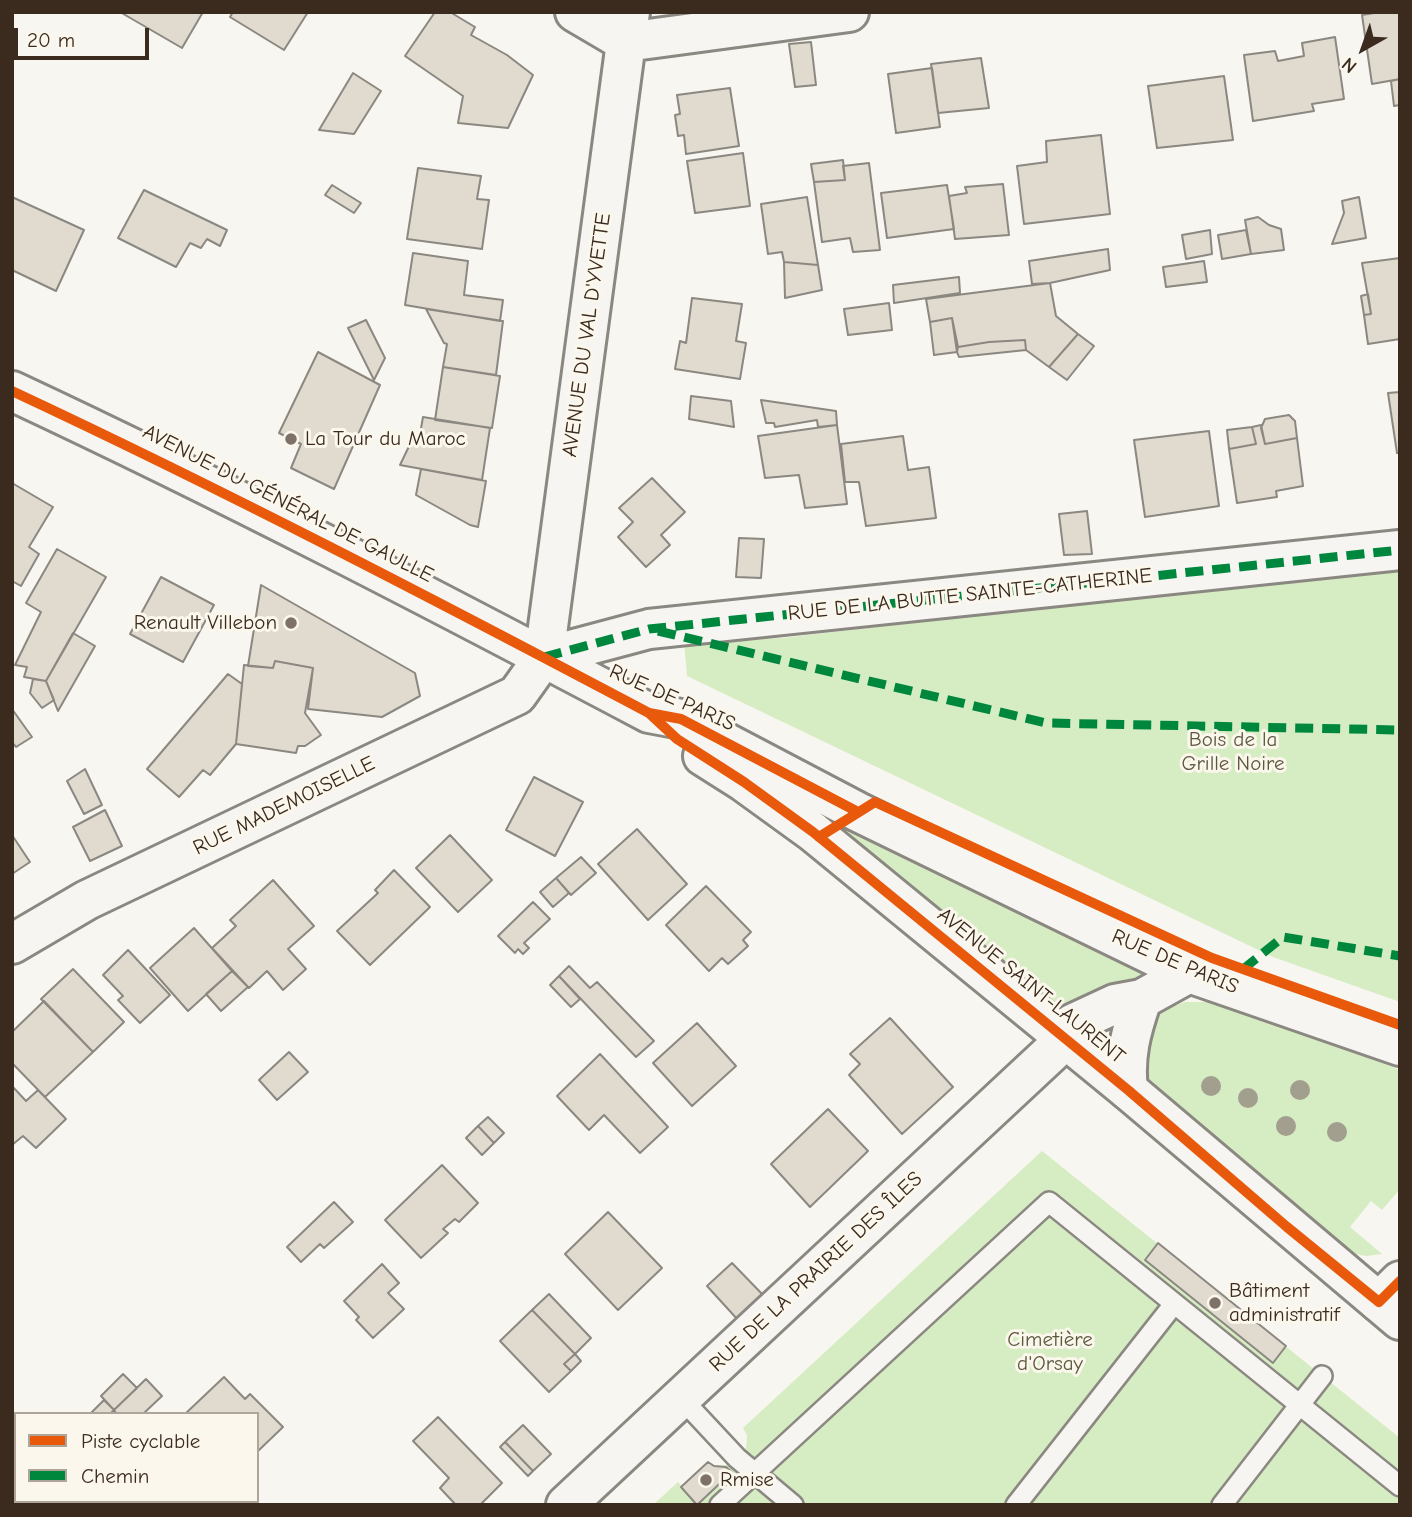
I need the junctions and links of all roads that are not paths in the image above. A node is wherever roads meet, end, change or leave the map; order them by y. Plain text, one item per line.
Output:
1 (575, 12) edge
2 (849, 12) edge
3 (628, 27) edge
4 (12, 391) edge
5 (1400, 550) edge
6 (544, 657) junction
7 (649, 713) junction
8 (12, 944) edge
9 (1189, 973) junction
10 (1142, 999) junction
11 (1063, 1037) junction
12 (1400, 1046) edge
13 (1128, 1090) junction
14 (1393, 1301) edge
15 (1174, 1304) junction
16 (1322, 1376) dead end
17 (681, 1398) junction
18 (1302, 1406) junction
19 (754, 1474) junction
20 (1400, 1486) edge
21 (566, 1505) edge
22 (720, 1505) edge
23 (793, 1505) edge
24 (1016, 1505) edge
25 (1222, 1505) edge

1 - 3 street
2 - 3 street
3 - 6 street, AVENUE DU VAL D'YVETTE
4 - 6 street, AVENUE DU GÉNÉRAL DE GAULLE
5 - 6 street, RUE DE LA BUTTE SAINTE-CATHERINE
6 - 7 street, RUE DE PARIS
6 - 8 street, RUE MADEMOISELLE
7 - 9 street, RUE DE PARIS
7 - 11 street, AVENUE SAINT-LAURENT
9 - 10 street, RUE DE LA PRAIRIE DES ÎLES
9 - 12 street, RUE DE PARIS
10 - 11 street, RUE DE LA PRAIRIE DES ÎLES
10 - 13 street
11 - 13 street, AVENUE SAINT-LAURENT
11 - 17 street, RUE DE LA PRAIRIE DES ÎLES
13 - 14 street, AVENUE SAINT-LAURENT
15 - 18 lane
15 - 19 lane
15 - 24 lane
16 - 18 lane
17 - 19 lane
17 - 21 street, RUE DE LA PRAIRIE DES ÎLES
18 - 20 lane
18 - 25 lane
19 - 22 lane
19 - 23 lane

